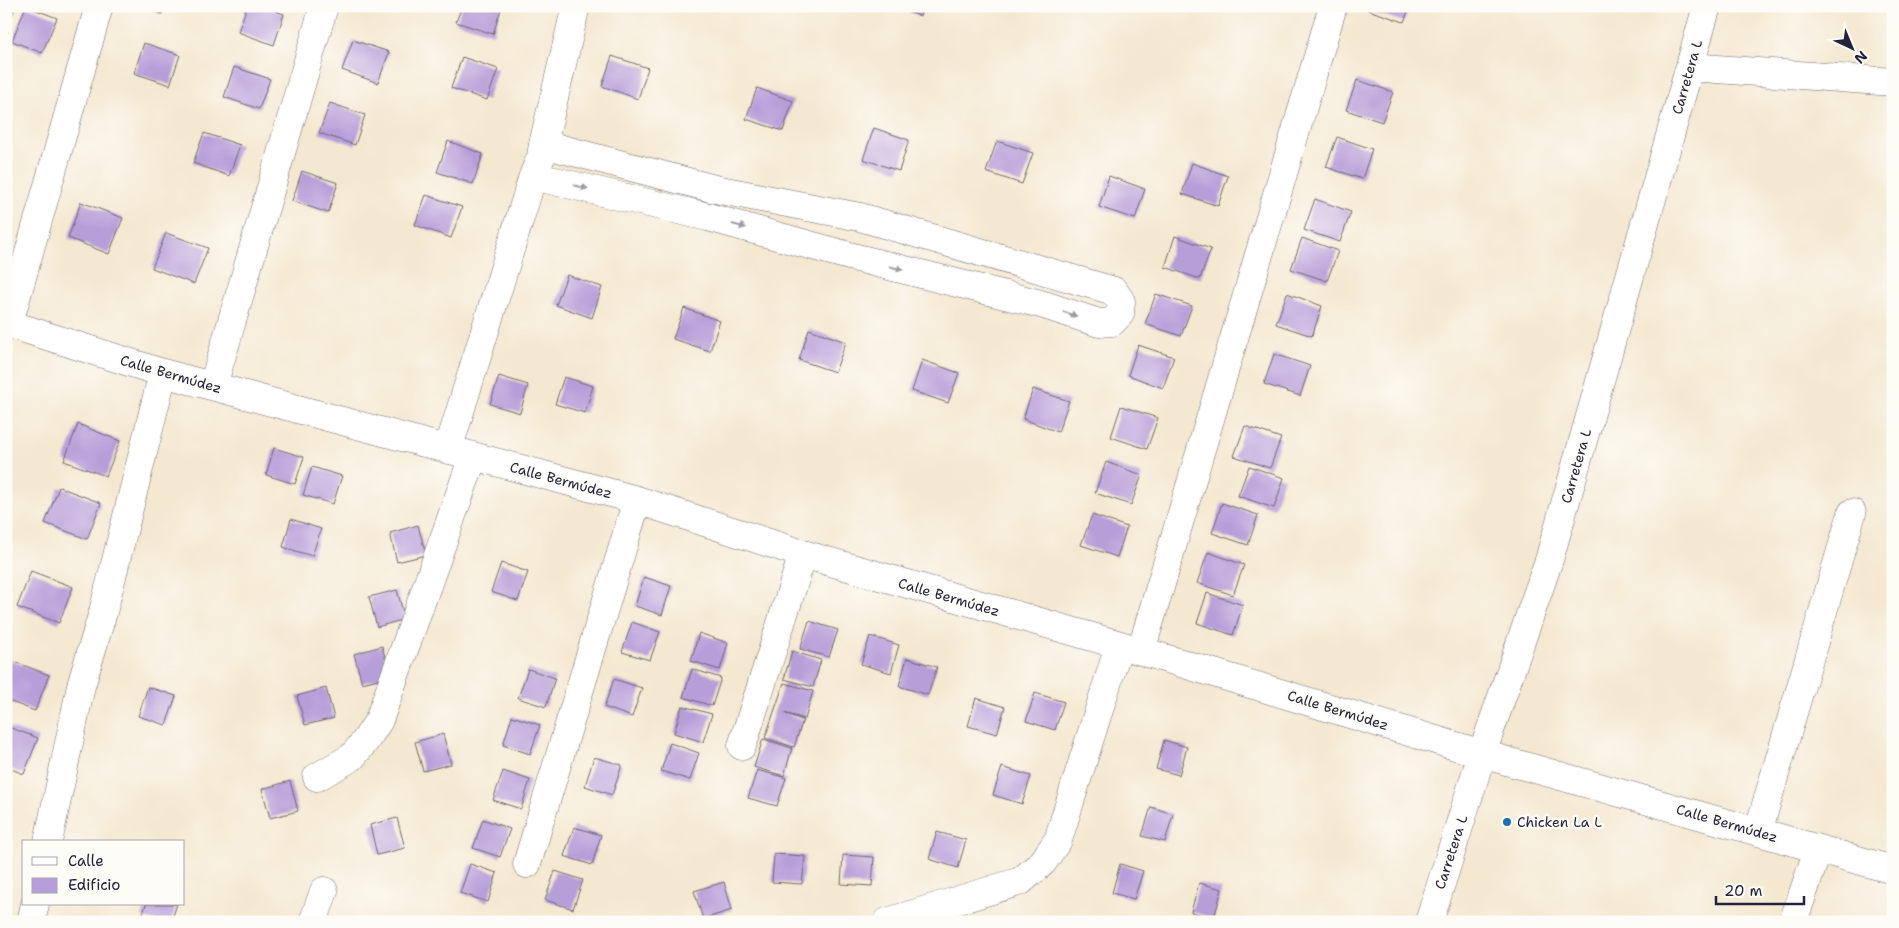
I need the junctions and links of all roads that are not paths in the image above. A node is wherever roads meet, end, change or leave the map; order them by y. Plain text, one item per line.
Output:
1 (100, 6) edge
2 (324, 6) edge
3 (576, 6) edge
4 (1333, 6) edge
5 (1708, 6) edge
6 (1690, 67) junction
7 (1893, 82) edge
8 (543, 144) junction
9 (533, 176) junction
10 (715, 189) junction
11 (860, 217) junction
12 (708, 218) junction
13 (853, 257) junction
14 (1048, 272) junction
15 (1041, 304) junction
16 (8, 323) edge
17 (162, 373) junction
18 (214, 386) junction
19 (460, 453) junction
20 (637, 500) junction
21 (1852, 513) dead end
22 (803, 554) junction
23 (1130, 648) junction
24 (742, 746) dead end
25 (1482, 754) junction
26 (317, 777) dead end
27 (1758, 832) junction
28 (48, 840) edge
29 (1818, 850) junction
30 (527, 864) dead end
31 (1893, 870) edge
32 (324, 891) dead end
33 (35, 906) edge
34 (31, 922) edge
35 (314, 922) edge
36 (888, 922) edge
37 (1428, 922) edge
38 (1793, 922) edge

1 - 16 street
2 - 18 street
3 - 8 street
4 - 23 street
5 - 6 street, Carretera L
6 - 7 street
6 - 25 street, Carretera L
8 - 9 street
8 - 10 street
9 -> 12 street
9 - 19 street
10 - 11 street
10 - 12 street
11 - 13 street
11 - 14 street
12 -> 13 street
13 -> 15 street
14 - 15 street
15 -> 14 street
16 - 17 street, Calle Bermúdez
17 - 18 street, Calle Bermúdez
17 - 28 street
18 - 19 street, Calle Bermúdez
19 - 20 street, Calle Bermúdez
19 - 26 street
20 - 22 street, Calle Bermúdez
20 - 30 street
21 - 27 street
22 - 23 street, Calle Bermúdez
22 - 24 street
23 - 25 street, Calle Bermúdez
23 - 36 street
25 - 27 street, Calle Bermúdez
25 - 37 street, Carretera L
27 - 29 street, Calle Bermúdez
29 - 31 street, Calle Bermúdez
29 - 38 street
32 - 35 street
33 - 34 street

